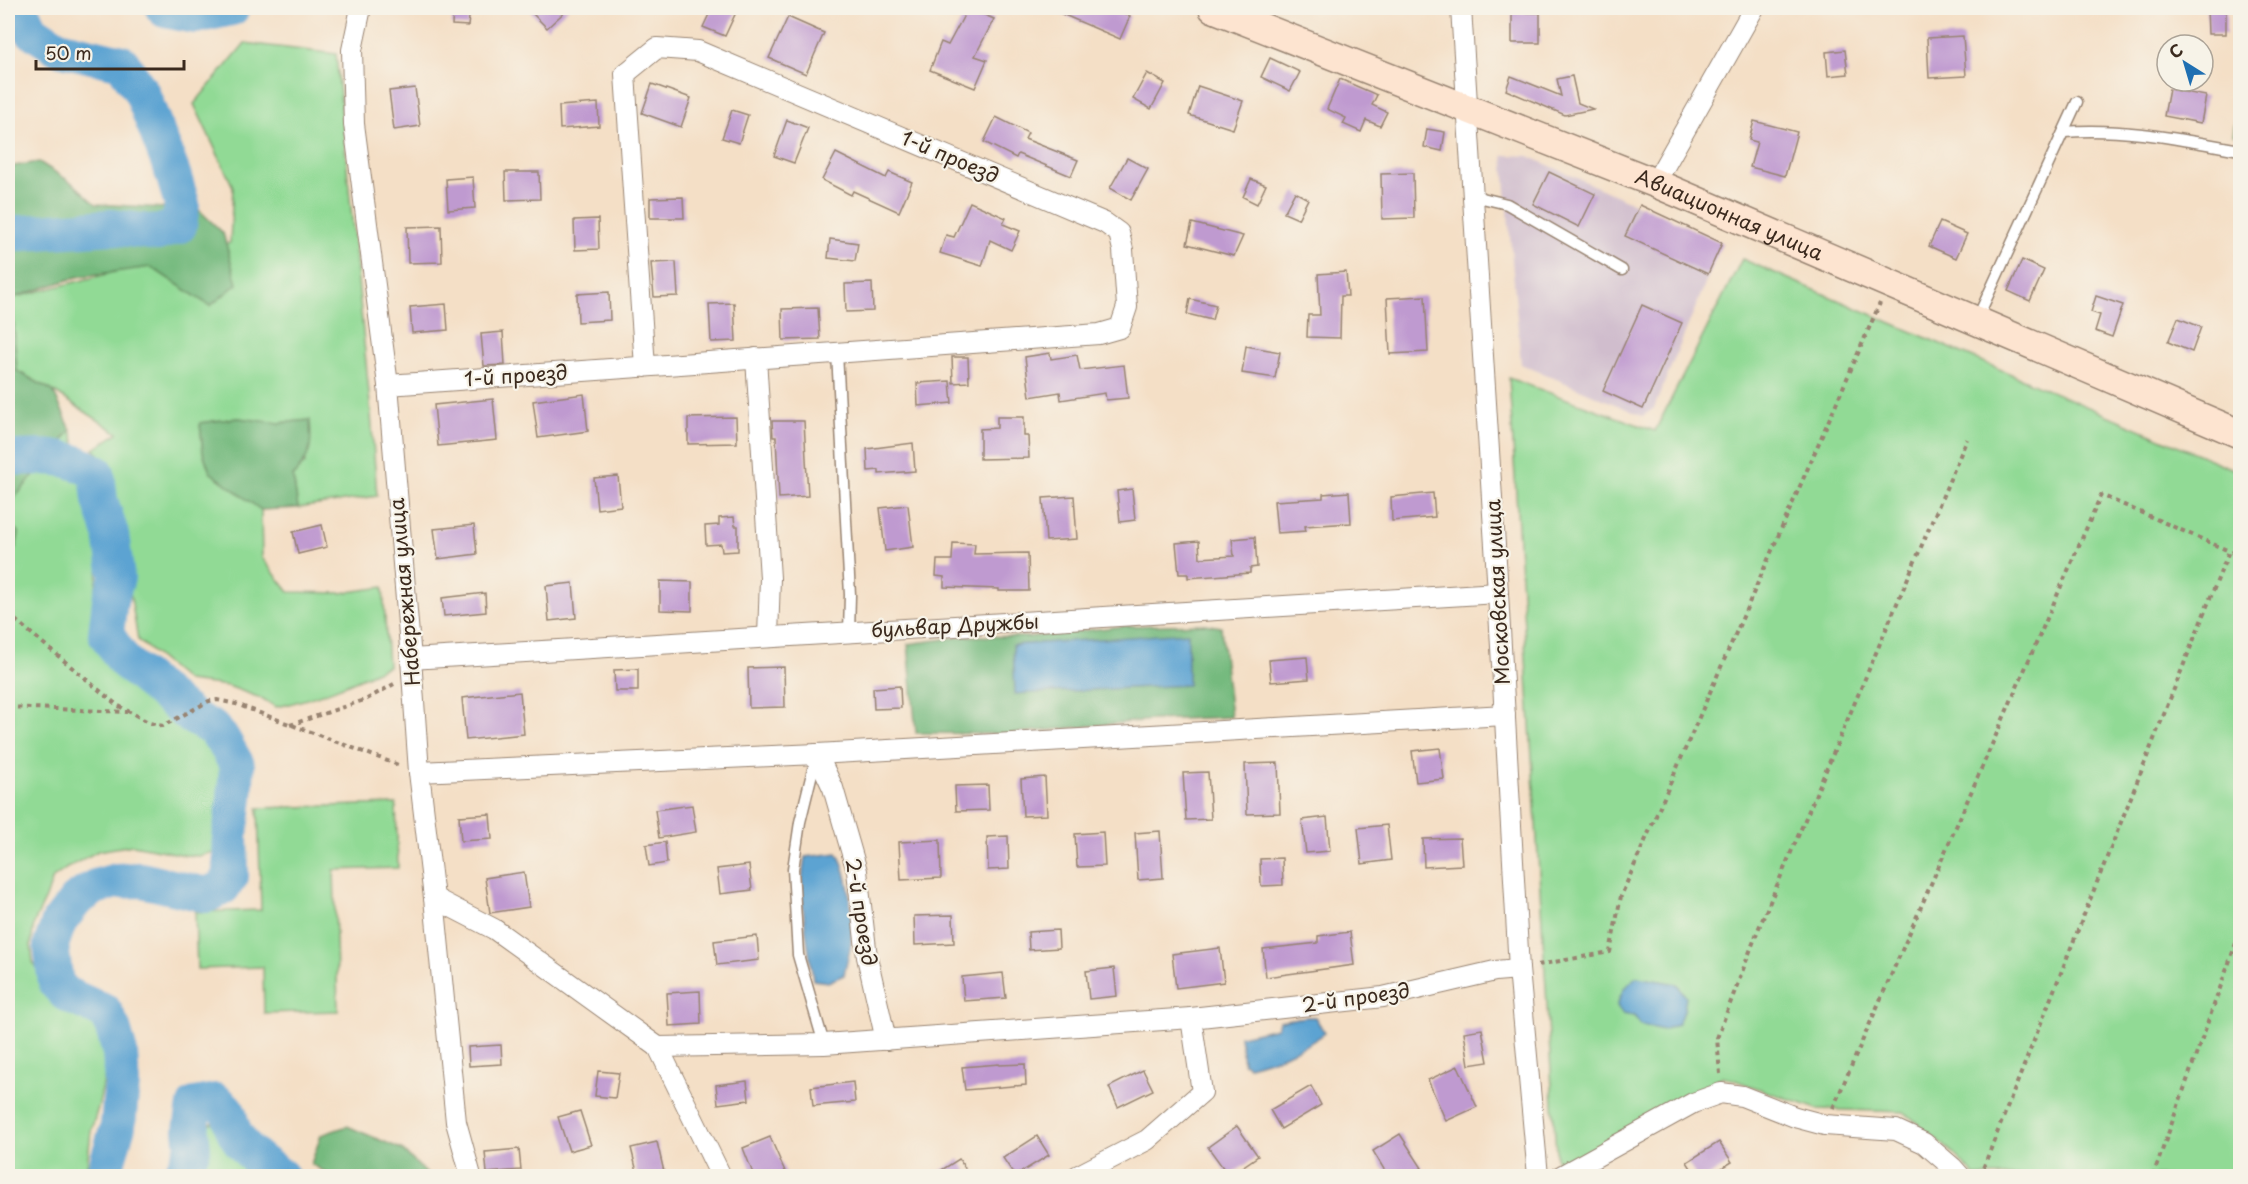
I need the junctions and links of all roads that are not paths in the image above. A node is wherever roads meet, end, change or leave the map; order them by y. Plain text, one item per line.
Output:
1 (361, 8) edge
2 (1214, 8) edge
3 (1461, 8) edge
4 (1754, 8) edge
5 (2076, 102) dead end
6 (1468, 109) junction
7 (2064, 132) junction
8 (2241, 150) edge
9 (1655, 183) junction
10 (1474, 196) junction
11 (1622, 270) dead end
12 (1977, 320) junction
13 (837, 353) junction
14 (756, 358) junction
15 (645, 367) junction
16 (388, 385) junction
17 (2241, 434) edge
18 (1498, 593) junction
19 (849, 633) junction
20 (768, 638) junction
21 (412, 667) junction
22 (1505, 715) junction
23 (817, 753) junction
24 (418, 772) junction
25 (434, 898) junction
26 (1519, 969) junction
27 (1191, 1018) junction
28 (886, 1040) junction
29 (824, 1044) junction
30 (657, 1047) junction
31 (471, 1176) edge
32 (721, 1176) edge
33 (1077, 1176) edge
34 (1539, 1176) edge
35 (1561, 1176) edge
36 (1960, 1176) edge

1 - 16 street, Набережная улица
2 - 6 street, Авиационная улица
3 - 6 street, Московская улица
4 - 9 street
5 - 7 lane
6 - 9 street, Авиационная улица
6 - 10 street, Московская улица
7 - 8 lane
7 - 12 lane
9 - 12 street, Авиационная улица
10 - 11 lane
10 - 18 street, Московская улица
12 - 17 street, Авиационная улица
13 - 14 street, 1-й проезд
13 - 15 street, 1-й проезд
13 - 19 lane
14 - 15 street, 1-й проезд
14 - 20 street
15 - 16 street, 1-й проезд
16 - 21 street, Набережная улица
18 - 19 street, бульвар Дружбы
18 - 22 street, Московская улица
19 - 20 street, бульвар Дружбы
20 - 21 street, бульвар Дружбы
21 - 24 street, Набережная улица
22 - 23 street
22 - 26 street, Московская улица
23 - 24 street
23 - 28 street, 2-й проезд
23 - 29 lane
24 - 25 street, Набережная улица
25 - 30 street
25 - 31 street, Набережная улица
26 - 27 street, 2-й проезд
26 - 34 street, Московская улица
27 - 28 street, 2-й проезд
27 - 33 street
28 - 29 street, 2-й проезд
29 - 30 street, 2-й проезд
30 - 32 street
35 - 36 street

